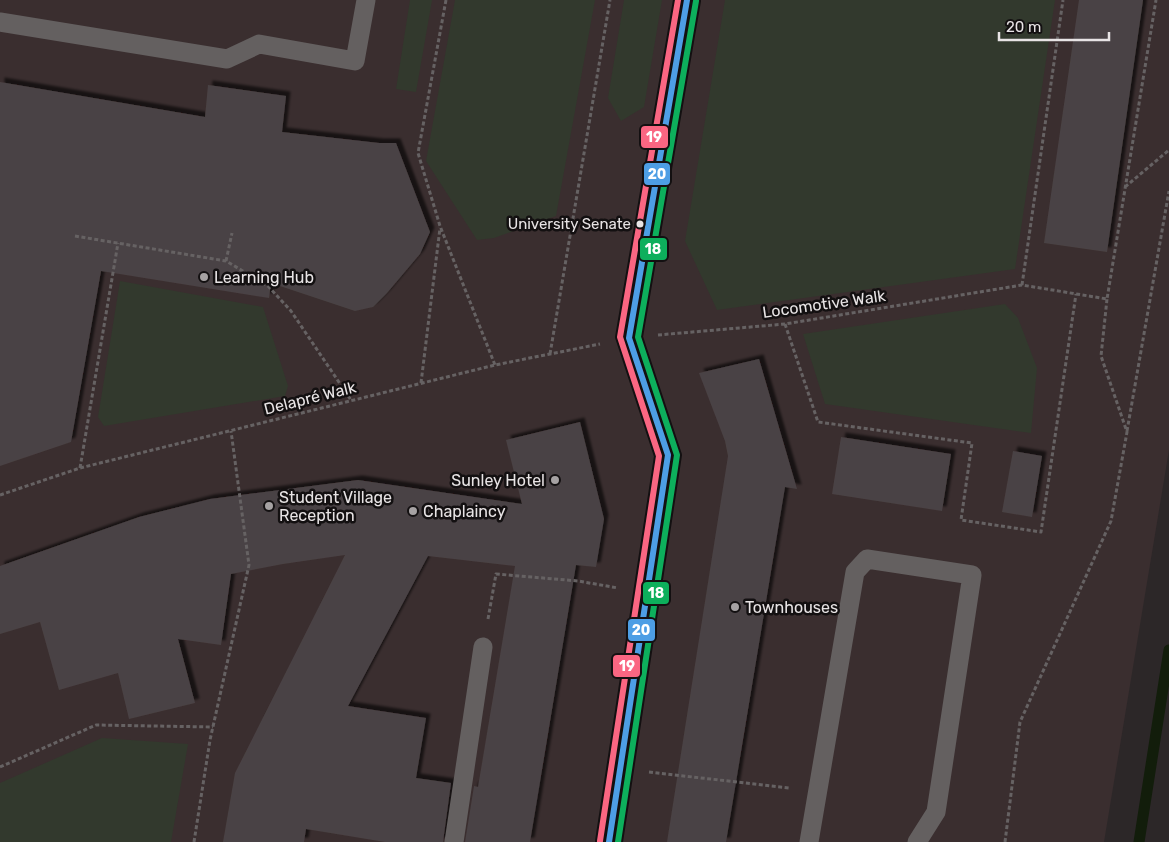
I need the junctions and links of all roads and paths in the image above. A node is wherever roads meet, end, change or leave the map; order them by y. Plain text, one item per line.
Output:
1 (366, 0) edge
2 (446, 0) edge
3 (610, 0) edge
4 (687, 0) edge
5 (1063, 0) edge
6 (1156, 0) edge
7 (0, 22) edge
8 (1169, 150) edge
9 (1124, 187) junction
10 (1169, 191) edge
11 (440, 226) junction
12 (232, 233) dead end
13 (75, 236) dead end
14 (118, 243) junction
15 (226, 261) junction
16 (1022, 285) junction
17 (1076, 294) junction
18 (1107, 299) junction
19 (785, 324) junction
20 (629, 338) junction
21 (550, 354) junction
22 (494, 365) junction
23 (421, 383) junction
24 (351, 400) junction
25 (231, 431) junction
26 (1127, 432) junction
27 (80, 468) junction
28 (0, 495) edge
29 (648, 593) junction
30 (484, 647) joint
31 (213, 727) junction
32 (0, 767) edge
33 (621, 769) junction
34 (818, 791) junction
35 (194, 842) edge
36 (454, 842) edge
37 (609, 842) edge
38 (809, 842) edge
39 (917, 842) edge
40 (1005, 842) edge

1 - 7 lane
2 - 11 path
3 - 21 path
4 - 20 lane
5 - 16 path
6 - 9 path
8 - 9 path
9 - 18 path
10 - 26 path
11 - 22 path
11 - 23 path
12 - 15 path
13 - 14 path
14 - 15 path
14 - 27 path
15 - 24 path
16 - 17 path, Locomotive Walk
16 - 19 path, Locomotive Walk
17 - 18 path, Locomotive Walk
17 - 19 path
18 - 26 path
19 - 20 path, Locomotive Walk
20 - 21 path, Delapré Walk
20 - 29 lane
21 - 22 path, Delapré Walk
22 - 23 path, Delapré Walk
23 - 24 path, Delapré Walk
24 - 25 path, Delapré Walk
25 - 27 path, Delapré Walk
25 - 31 path
26 - 40 path
27 - 28 path, Delapré Walk
29 - 30 path
29 - 33 lane
30 - 36 lane
31 - 32 path
31 - 35 path
33 - 34 path
33 - 37 lane
34 - 38 lane
34 - 39 lane

